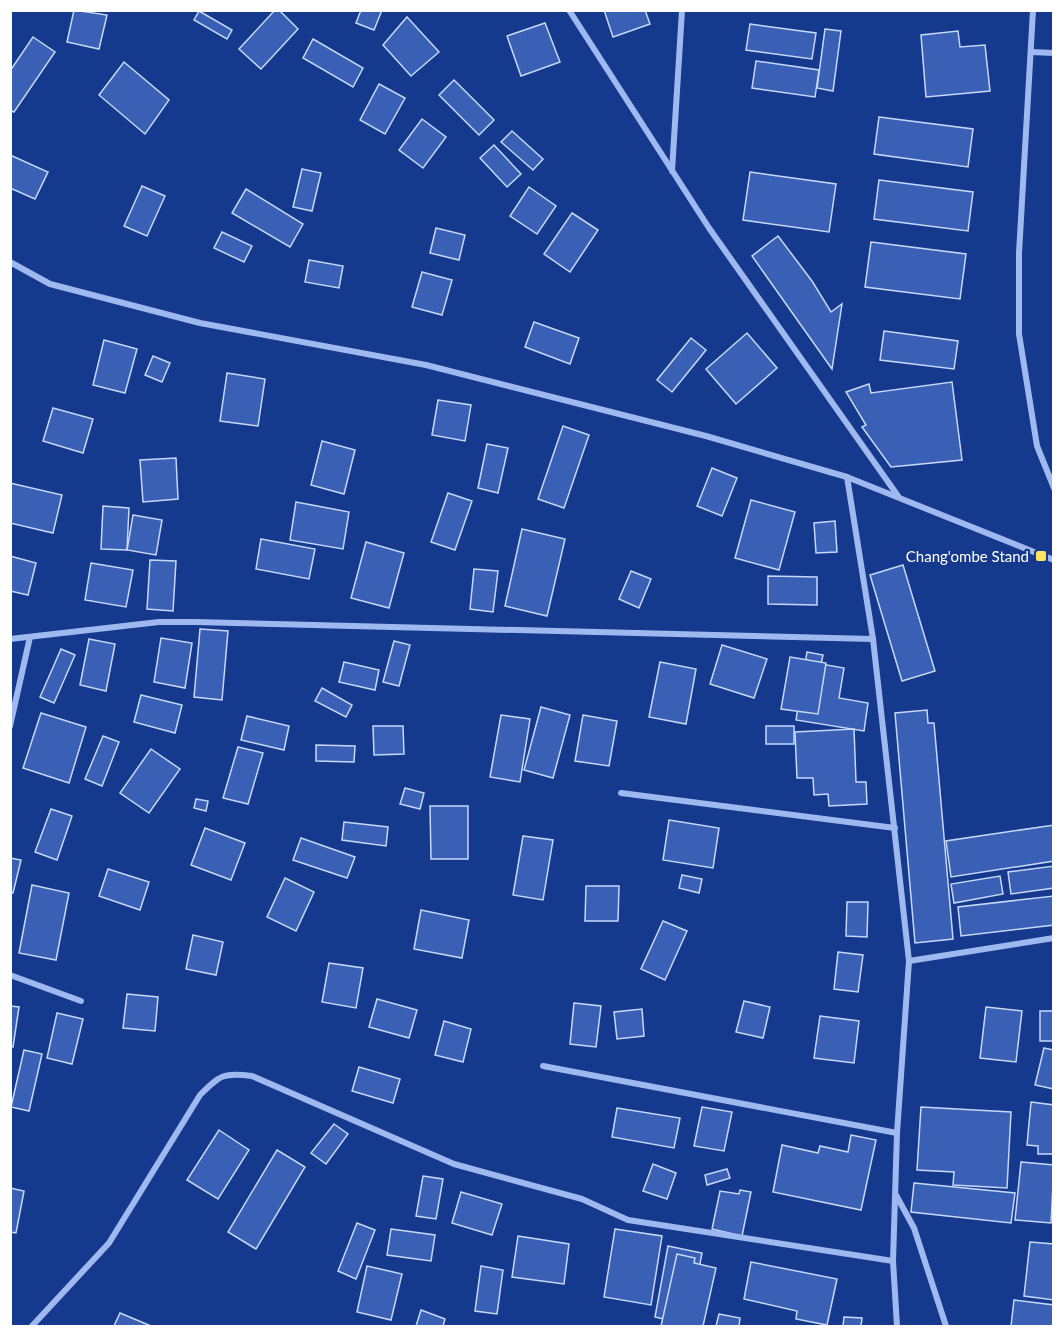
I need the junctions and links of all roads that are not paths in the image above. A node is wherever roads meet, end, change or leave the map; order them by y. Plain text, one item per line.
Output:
1 (569, 10) edge
2 (682, 10) edge
3 (1033, 10) edge
4 (1031, 52) junction
5 (1053, 53) edge
6 (672, 171) junction
7 (10, 262) edge
8 (847, 477) junction
9 (1053, 488) edge
10 (898, 496) junction
11 (1053, 560) edge
12 (30, 638) junction
13 (10, 639) edge
14 (873, 639) junction
15 (10, 726) edge
16 (621, 793) dead end
17 (895, 828) junction
18 (1053, 938) edge
19 (909, 961) junction
20 (10, 975) edge
21 (81, 1001) dead end
22 (543, 1066) dead end
23 (897, 1133) junction
24 (895, 1194) junction
25 (893, 1261) junction
26 (32, 1326) edge
27 (897, 1326) edge
28 (946, 1326) edge

1 - 6 street
2 - 6 street
3 - 4 street
4 - 5 street
4 - 9 street
6 - 10 street
7 - 8 street
8 - 10 street
8 - 14 street
10 - 11 street
12 - 13 street
12 - 14 street
12 - 15 street
14 - 17 street
16 - 17 street
17 - 19 street
18 - 19 street
19 - 23 street
20 - 21 street
22 - 23 street
23 - 24 street
24 - 25 street
24 - 28 street
25 - 26 street
25 - 27 street

